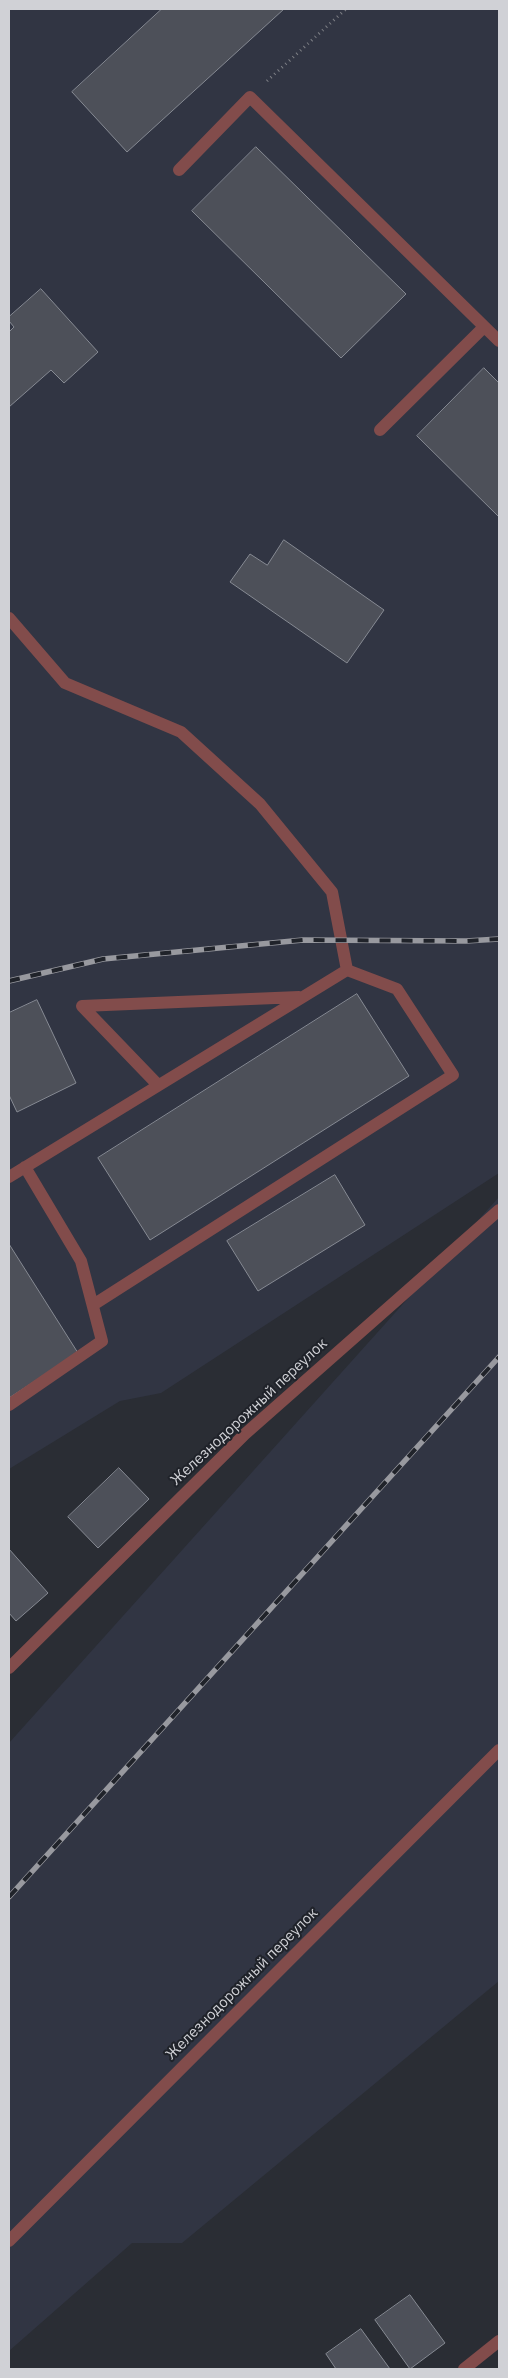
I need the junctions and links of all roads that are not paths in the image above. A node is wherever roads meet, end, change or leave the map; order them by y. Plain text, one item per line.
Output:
1 (179, 170) dead end
2 (484, 327) junction
3 (499, 341) edge
4 (380, 430) dead end
5 (9, 618) edge
6 (347, 970) junction
7 (302, 997) junction
8 (158, 1085) junction
9 (25, 1167) junction
10 (9, 1177) edge
11 (499, 1210) edge
12 (93, 1305) junction
13 (9, 1405) edge
14 (9, 1668) edge
15 (499, 1750) edge
16 (9, 2241) edge
17 (499, 2341) edge
18 (464, 2369) edge

1 - 2 street
2 - 3 street
2 - 4 street
5 - 6 street
6 - 7 street
6 - 12 street
7 - 8 street
7 - 8 street
8 - 9 street
9 - 10 street
9 - 12 street
11 - 14 street, Железнодорожный переулок
12 - 13 street
15 - 16 street, Железнодорожный переулок
17 - 18 street

